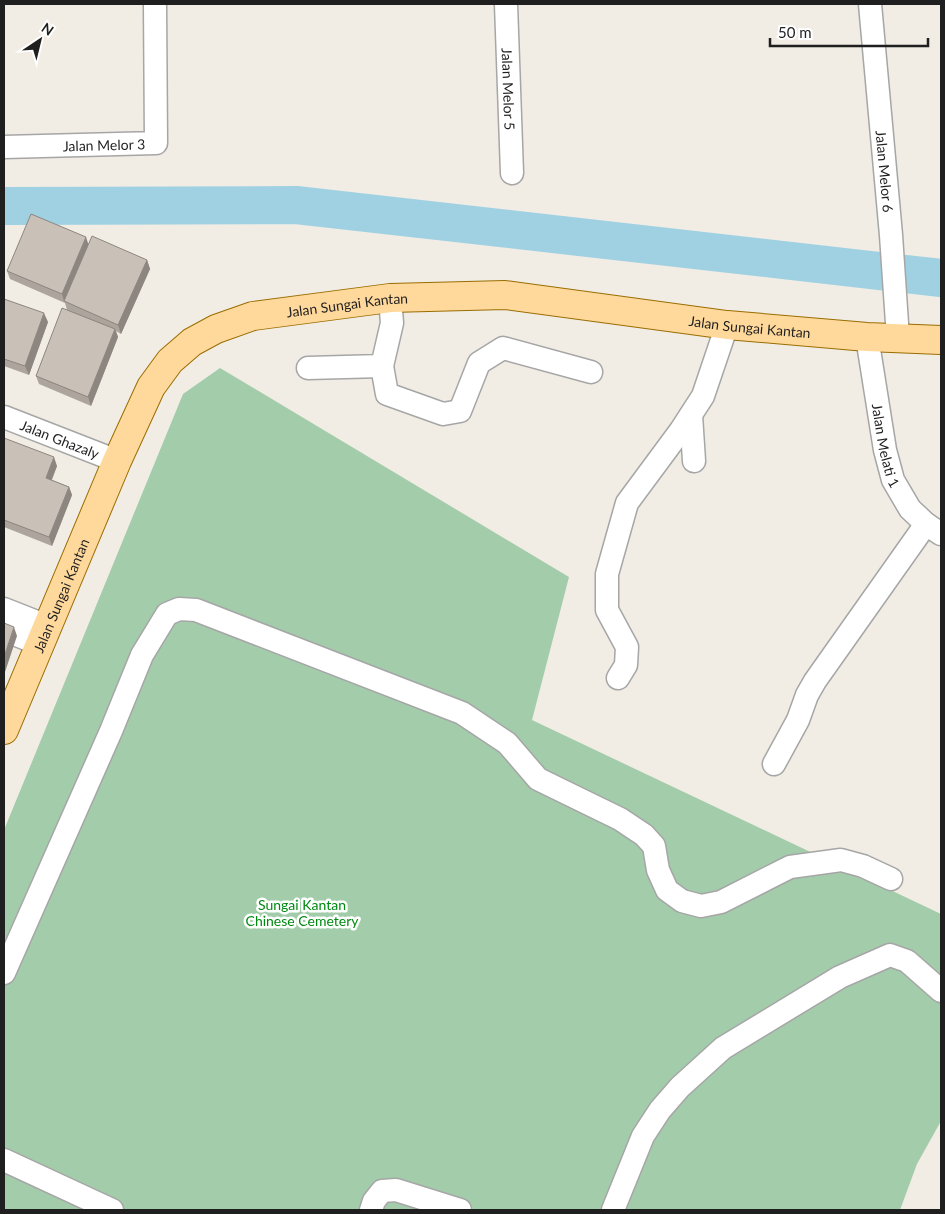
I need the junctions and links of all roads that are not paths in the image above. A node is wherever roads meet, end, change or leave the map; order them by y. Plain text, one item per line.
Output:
1 (155, 4) edge
2 (506, 4) edge
3 (870, 4) edge
4 (4, 147) edge
5 (512, 174) dead end
6 (390, 298) junction
7 (727, 325) junction
8 (867, 337) junction
9 (898, 338) junction
10 (941, 340) edge
11 (382, 366) junction
12 (308, 368) dead end
13 (591, 372) dead end
14 (691, 415) junction
15 (4, 417) edge
16 (117, 461) junction
17 (694, 461) dead end
18 (934, 529) edge
19 (4, 609) edge
20 (4, 630) edge
21 (43, 635) junction
22 (618, 678) dead end
23 (4, 730) edge
24 (774, 764) dead end
25 (891, 879) dead end
26 (4, 973) edge
27 (941, 991) edge
28 (4, 1160) edge
29 (112, 1210) edge
30 (371, 1210) edge
31 (460, 1210) edge
32 (613, 1210) edge

1 - 4 street, Jalan Melor 3
2 - 5 street, Jalan Melor 5
3 - 9 street, Jalan Melor 6
6 - 7 main road, Jalan Sungai Kantan
6 - 11 street
6 - 16 main road, Jalan Sungai Kantan
7 - 8 main road, Jalan Sungai Kantan
7 - 14 street
8 - 9 main road, Jalan Sungai Kantan
8 - 18 street, Jalan Melati 1
9 - 10 main road, Jalan Sungai Kantan
11 - 12 street
11 - 13 street
14 - 17 street
14 - 22 street
15 - 16 street, Jalan Ghazaly
16 - 21 main road, Jalan Sungai Kantan
18 - 24 street
19 - 21 street
20 - 21 street
21 - 23 main road, Jalan Sungai Kantan
25 - 26 street
27 - 32 street
28 - 29 street
30 - 31 street

